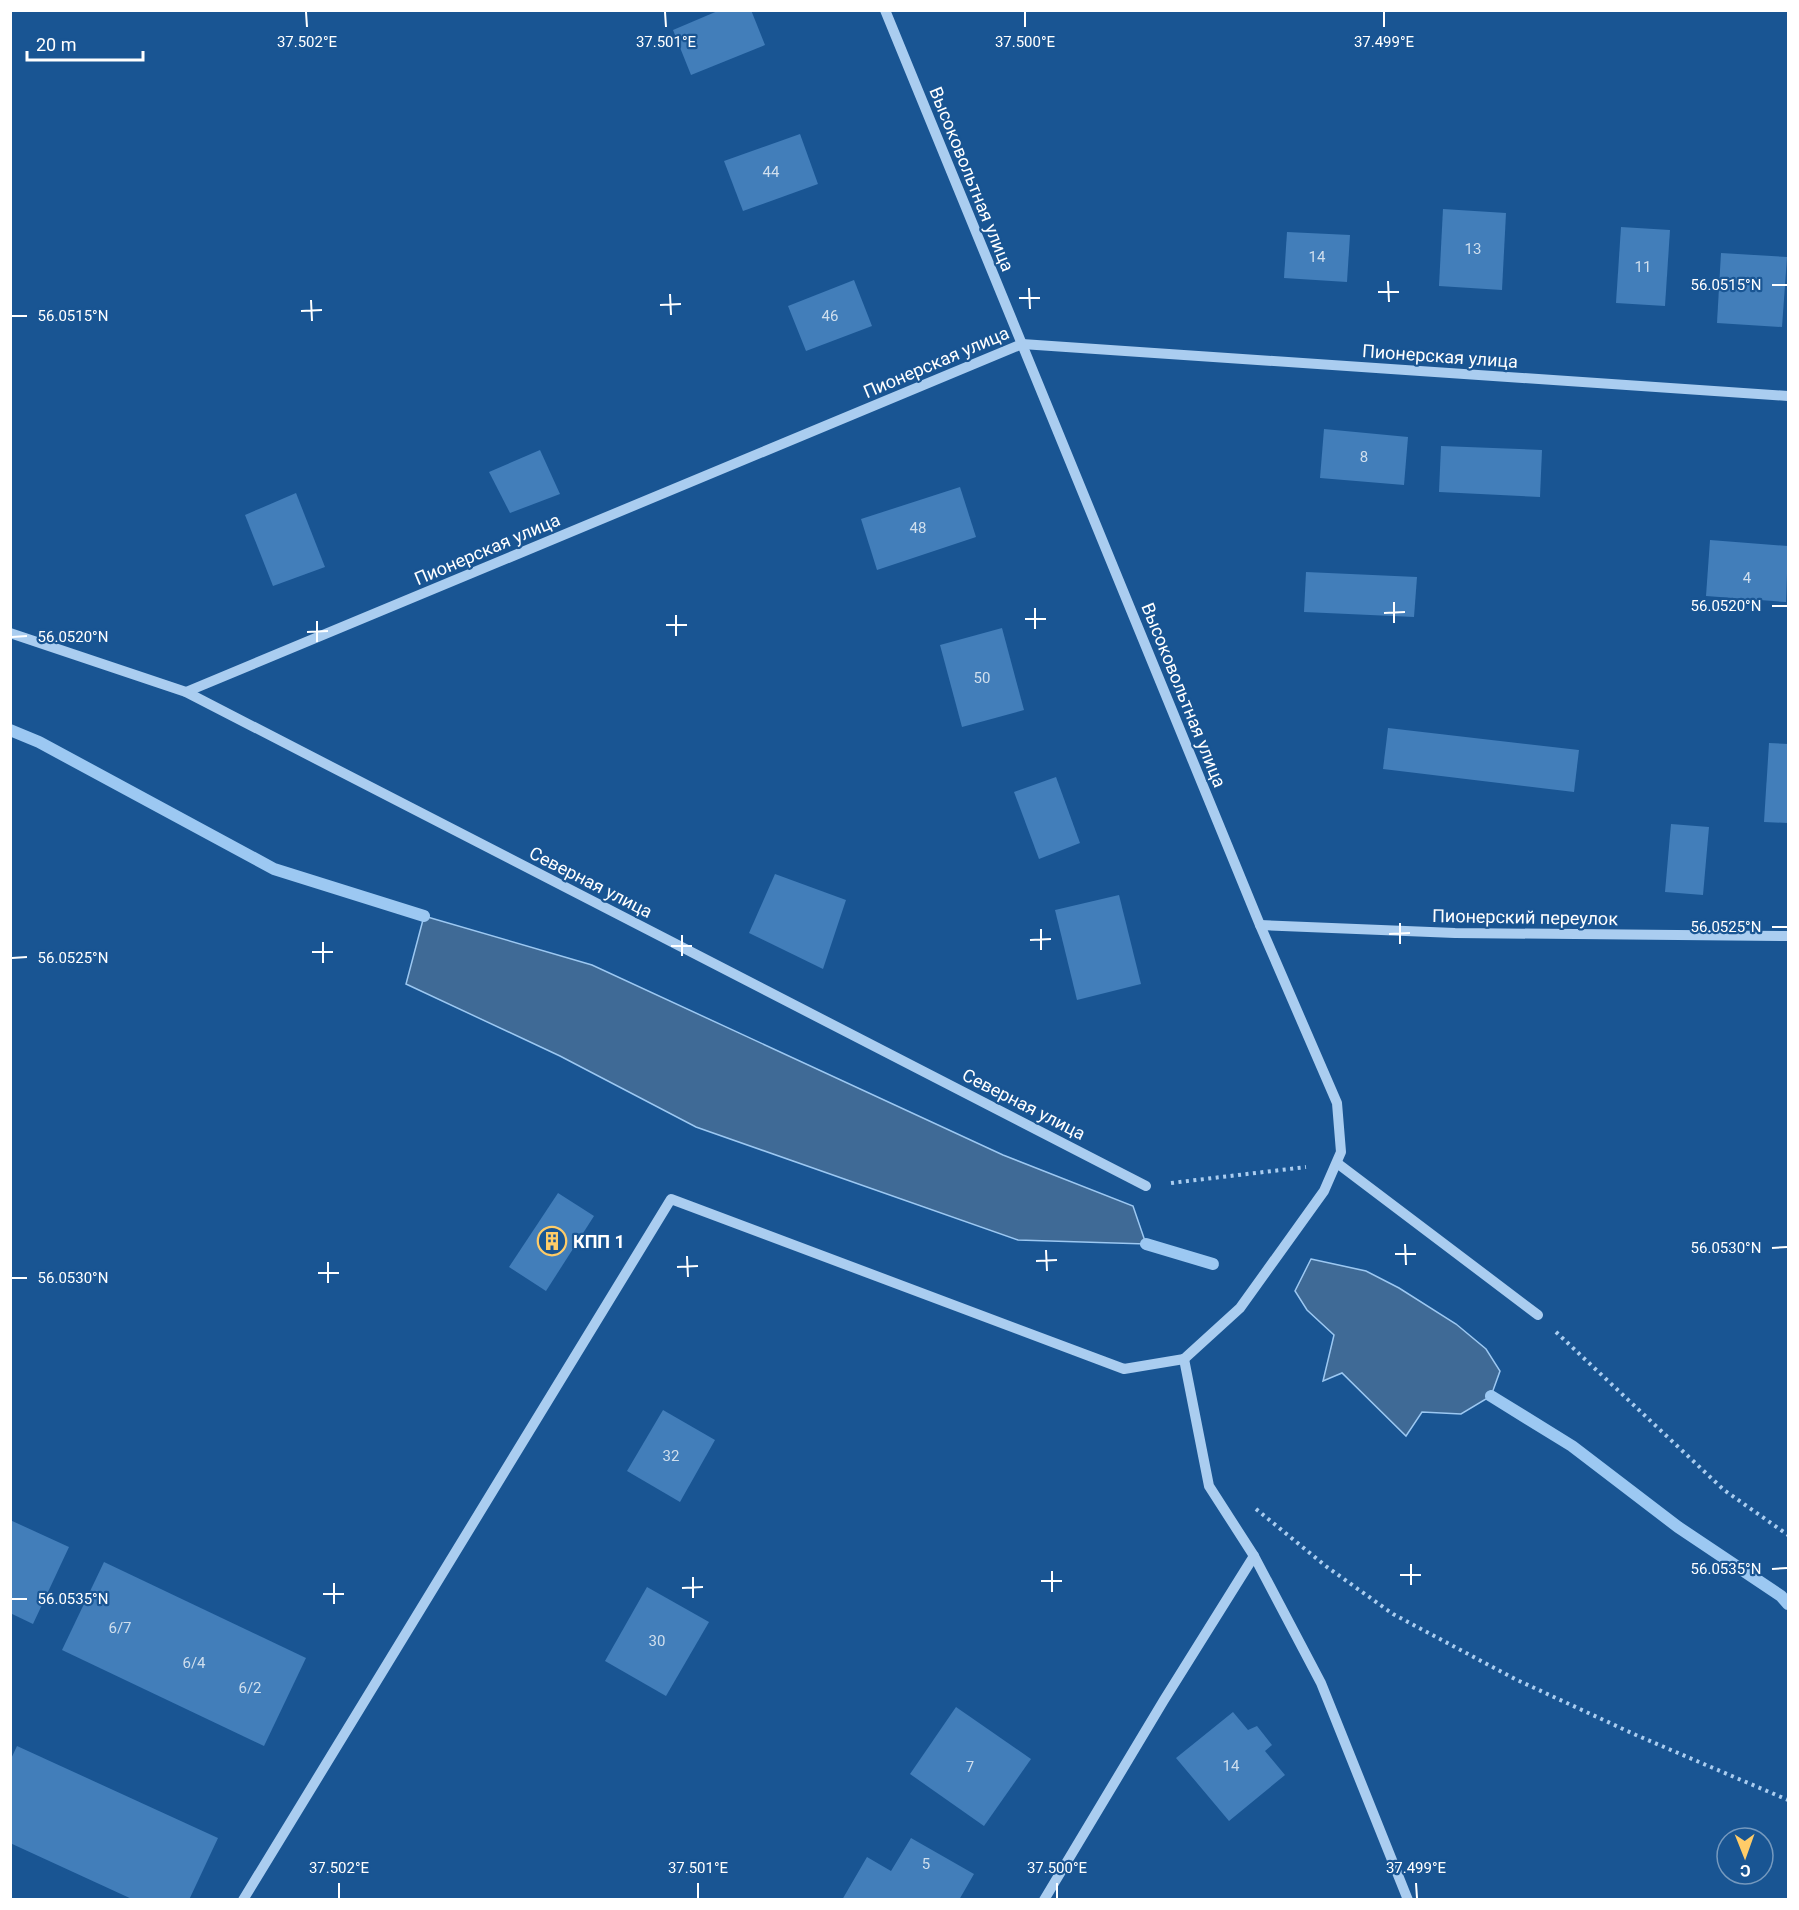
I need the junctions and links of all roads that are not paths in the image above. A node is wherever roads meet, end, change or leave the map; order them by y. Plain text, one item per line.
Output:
1 (885, 10) edge
2 (1022, 344) junction
3 (1788, 396) edge
4 (10, 633) edge
5 (186, 692) junction
6 (1260, 925) junction
7 (1788, 936) edge
8 (1337, 1163) junction
9 (1146, 1185) road end
10 (1538, 1315) road end
11 (1184, 1359) junction
12 (1254, 1556) junction
13 (243, 1899) edge
14 (1044, 1899) edge
15 (1408, 1899) edge

1 - 2 street, Высоковольтная улица
2 - 3 street, Пионерская улица
2 - 5 street, Пионерская улица
2 - 6 street, Высоковольтная улица
4 - 5 street, Северная улица
5 - 9 street, Северная улица
6 - 7 street, Пионерский переулок
6 - 8 street, Высоковольтная улица
8 - 10 street
8 - 11 street, Высоковольтная улица
11 - 12 street
11 - 13 street
12 - 14 street
12 - 15 street

